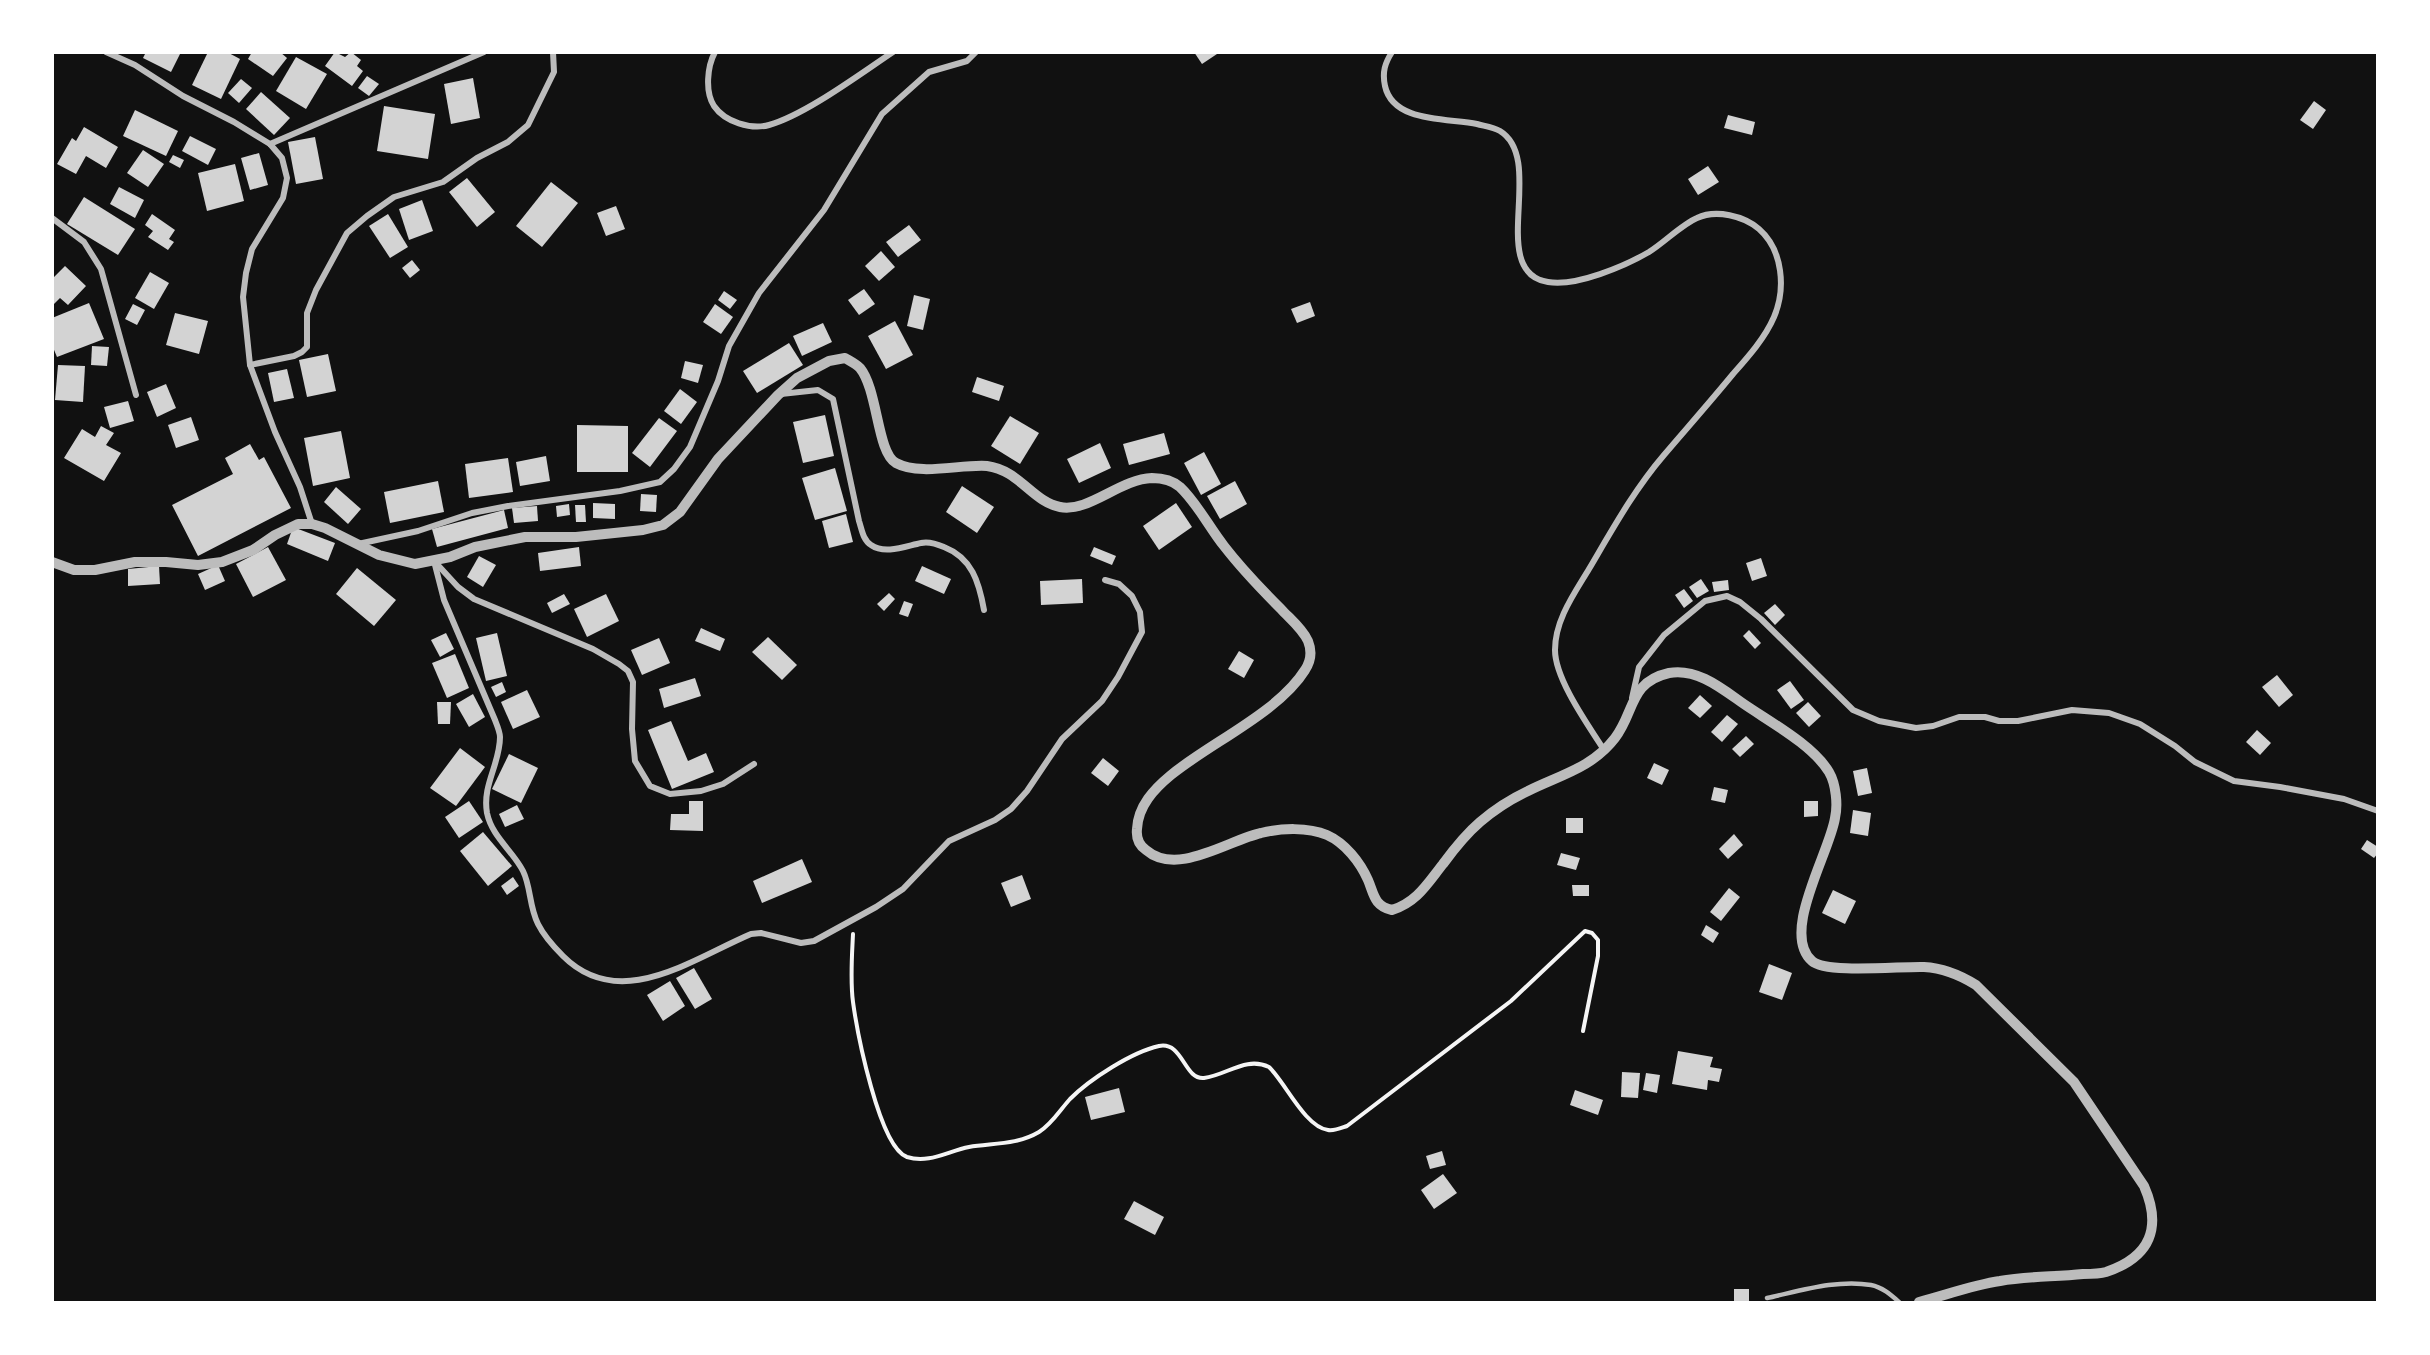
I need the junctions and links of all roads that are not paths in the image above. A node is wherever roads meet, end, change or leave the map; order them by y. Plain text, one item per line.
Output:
1 (106, 52) edge
2 (484, 52) edge
3 (553, 52) edge
4 (715, 52) edge
5 (893, 52) edge
6 (976, 52) edge
7 (1392, 52) edge
8 (270, 144) junction
9 (52, 218) edge
10 (250, 364) junction
11 (778, 394) junction
12 (136, 395) dead end
13 (312, 524) junction
14 (358, 544) junction
15 (434, 561) junction
16 (52, 562) edge
17 (1105, 580) dead end
18 (984, 610) dead end
19 (1632, 701) junction
20 (1604, 750) junction
21 (754, 764) dead end
22 (2378, 811) edge
23 (1767, 1298) dead end
24 (1899, 1302) edge
25 (1919, 1302) edge

1 - 8 street
2 - 8 street
3 - 10 street
4 - 5 street
6 - 14 street
7 - 20 street
8 - 10 street
9 - 12 street
10 - 13 street
11 - 15 street
11 - 18 street
11 - 20 street
13 - 14 street
13 - 16 street
14 - 15 street
15 - 17 street
15 - 21 street
19 - 20 street
19 - 22 street
19 - 25 street
23 - 24 lane

